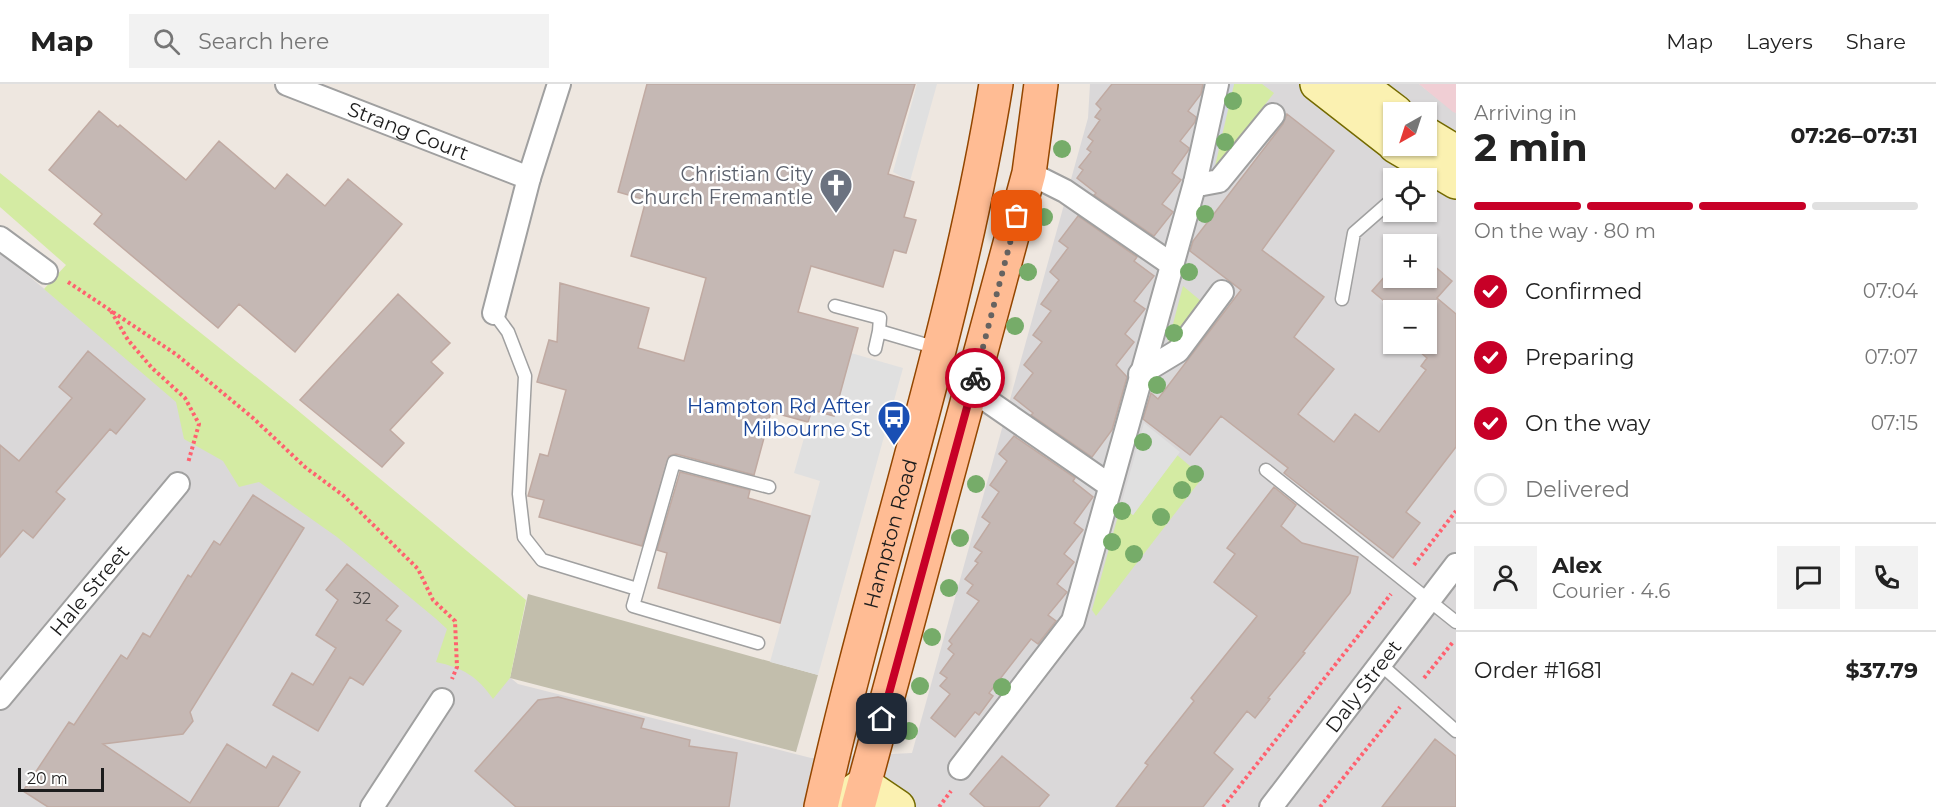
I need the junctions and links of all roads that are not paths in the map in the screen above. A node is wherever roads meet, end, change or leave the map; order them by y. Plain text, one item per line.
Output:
1 (287, 84) edge
2 (559, 84) edge
3 (996, 84) edge
4 (1041, 84) edge
5 (1217, 84) edge
6 (1317, 84) edge
7 (1359, 84) edge
8 (1383, 102) edge
9 (1273, 115) dead end
10 (1383, 136) edge
11 (1414, 156) edge
12 (1435, 156) edge
13 (1440, 170) edge
14 (1029, 173) junction
15 (529, 178) junction
16 (1195, 183) junction
17 (1383, 208) edge
18 (4, 251) edge
19 (1171, 264) junction
20 (46, 272) road end
21 (1222, 292) dead end
22 (1342, 299) dead end
23 (835, 306) dead end
24 (494, 314) joint
25 (879, 331) junction
26 (875, 349) dead end
27 (941, 349) junction
28 (1140, 374) junction
29 (972, 390) junction
30 (1266, 470) dead end
31 (178, 484) road end
32 (1109, 485) junction
33 (769, 487) dead end
34 (1456, 566) edge
35 (637, 589) junction
36 (1429, 601) junction
37 (1456, 622) edge
38 (758, 643) dead end
39 (1380, 664) junction
40 (0, 698) edge
41 (442, 700) road end
42 (1456, 731) edge
43 (960, 768) dead end
44 (848, 802) edge
45 (372, 807) edge
46 (898, 807) edge
47 (1271, 807) edge

1 - 15 street, Strang Court
2 - 15 street
3 - 27 main road, Hampton Road
4 - 14 main road, Hampton Road
5 - 16 street
6 - 10 street
7 - 8 street
9 - 16 street
11 - 13 street
12 - 13 street
14 - 19 street
14 - 29 main road, Hampton Road
15 - 24 street
16 - 19 street
17 - 22 lane
18 - 20 street
19 - 28 street
21 - 28 street
23 - 25 lane
24 - 35 lane
25 - 26 lane
25 - 27 lane
27 - 44 main road, Hampton Road
28 - 32 street
29 - 32 street
29 - 44 main road, Hampton Road
30 - 36 lane
31 - 40 street, Hale Street
32 - 43 street
33 - 35 lane
34 - 36 street, Daly Street
35 - 38 lane
36 - 37 lane
36 - 39 street, Daly Street
39 - 42 lane
39 - 47 street, Daly Street
41 - 45 street
44 - 46 street

